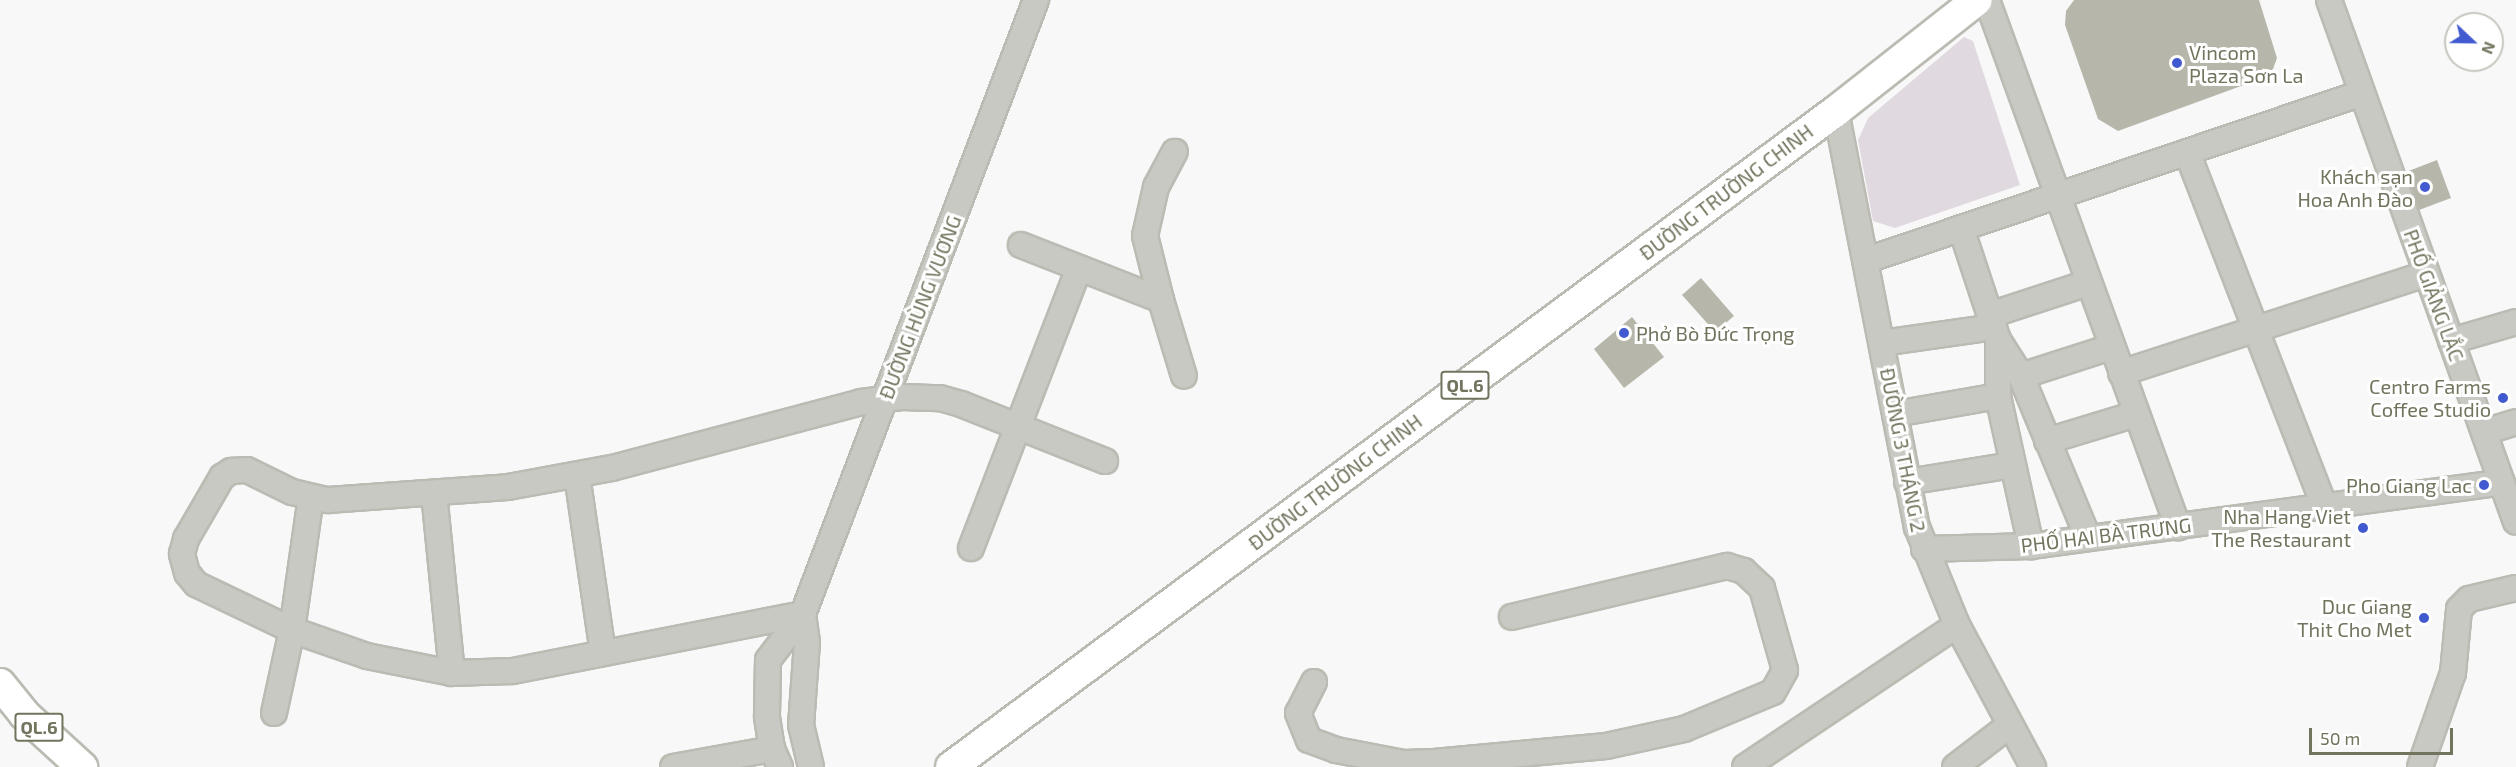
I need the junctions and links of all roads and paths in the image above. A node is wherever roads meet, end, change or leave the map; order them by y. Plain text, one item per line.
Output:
1 (1036, 0) edge
2 (1977, 0) edge
3 (1987, 0) edge
4 (2330, 0) edge
5 (2362, 93) junction
6 (1836, 111) junction
7 (1175, 152) dead end
8 (2187, 152) junction
9 (2056, 196) junction
10 (1962, 228) junction
11 (1022, 245) dead end
12 (1867, 260) junction
13 (1079, 268) junction
14 (2426, 274) junction
15 (2088, 283) junction
16 (1161, 300) junction
17 (2516, 322) edge
18 (1994, 327) junction
19 (2255, 329) junction
20 (2451, 341) junction
21 (1882, 344) junction
22 (2111, 347) junction
23 (2121, 372) junction
24 (1184, 376) dead end
25 (2021, 376) junction
26 (1998, 396) junction
27 (885, 399) junction
28 (1895, 414) junction
29 (2136, 414) junction
30 (2516, 422) edge
31 (1019, 426) junction
32 (2484, 432) junction
33 (2047, 441) junction
34 (1105, 461) dead end
35 (2012, 465) junction
36 (577, 475) junction
37 (1907, 482) junction
38 (2502, 482) junction
39 (434, 493) junction
40 (311, 497) junction
41 (2324, 506) junction
42 (2516, 522) edge
43 (2178, 526) junction
44 (2088, 538) junction
45 (2031, 546) junction
46 (971, 548) dead end
47 (1924, 549) junction
48 (2516, 588) edge
49 (803, 614) junction
50 (1512, 617) dead end
51 (1957, 626) junction
52 (292, 630) junction
53 (603, 653) junction
54 (452, 673) junction
55 (1314, 682) dead end
56 (0, 684) edge
57 (274, 713) dead end
58 (2010, 725) junction
59 (776, 758) edge
60 (1434, 765) edge
61 (82, 767) edge
62 (673, 767) edge
63 (811, 767) edge
64 (951, 767) edge
65 (1745, 767) edge
66 (1955, 767) edge
67 (2033, 767) edge
68 (2420, 767) edge

1 - 27 street, ĐƯỜNG HÙNG VƯƠNG
2 - 6 main road, ĐƯỜNG TRƯỜNG CHINH / QL.6
3 - 9 street
4 - 5 street, PHỐ GIẢNG LẮC
5 - 8 street
5 - 14 street, PHỐ GIẢNG LẮC
6 - 12 street, ĐƯỜNG 3 THÁNG 2
6 - 64 main road, ĐƯỜNG TRƯỜNG CHINH / QL.6
7 - 16 street
8 - 9 street
8 - 19 street
9 - 10 street
9 - 15 street
10 - 12 street
10 - 18 street
11 - 13 street
12 - 21 street, ĐƯỜNG 3 THÁNG 2
13 - 16 street
13 - 31 street
14 - 19 street
14 - 20 street, PHỐ GIẢNG LẮC
15 - 18 street
15 - 22 street
16 - 24 street
17 - 20 street
18 - 21 street
18 - 25 street
18 - 26 street
19 - 23 street
19 - 41 street
20 - 32 street, PHỐ GIẢNG LẮC
21 - 28 street, ĐƯỜNG 3 THÁNG 2
22 - 23 street
22 - 25 street
23 - 29 street
25 - 33 street
26 - 28 street
26 - 35 street
27 - 31 street
27 - 36 street
27 - 49 street, ĐƯỜNG HÙNG VƯƠNG
28 - 37 street, ĐƯỜNG 3 THÁNG 2
29 - 33 street
29 - 43 street
30 - 32 street
31 - 34 street
31 - 46 street
32 - 38 street, PHỐ GIẢNG LẮC
33 - 44 street
35 - 37 street
35 - 45 street
36 - 39 street
36 - 53 street
37 - 47 street, ĐƯỜNG 3 THÁNG 2
38 - 41 street, PHỐ HAI BÀ TRƯNG
38 - 42 street, PHỐ GIẢNG LẮC
39 - 40 street
39 - 54 street
40 - 52 street
40 - 52 street
41 - 43 street, PHỐ HAI BÀ TRƯNG
43 - 44 street, PHỐ HAI BÀ TRƯNG
44 - 45 street, PHỐ HAI BÀ TRƯNG
45 - 47 street, PHỐ HAI BÀ TRƯNG
47 - 51 street, ĐƯỜNG 3 THÁNG 2
48 - 68 street
49 - 53 street
49 - 59 street, ĐƯỜNG HÙNG VƯƠNG
49 - 63 street, ĐƯỜNG HÙNG VƯƠNG
50 - 60 street
51 - 58 street, ĐƯỜNG 3 THÁNG 2
51 - 65 street
52 - 54 street
52 - 57 street
53 - 54 street
55 - 60 street
56 - 61 main road, QL.6
58 - 66 street
58 - 67 street, ĐƯỜNG 3 THÁNG 2
59 - 62 street

